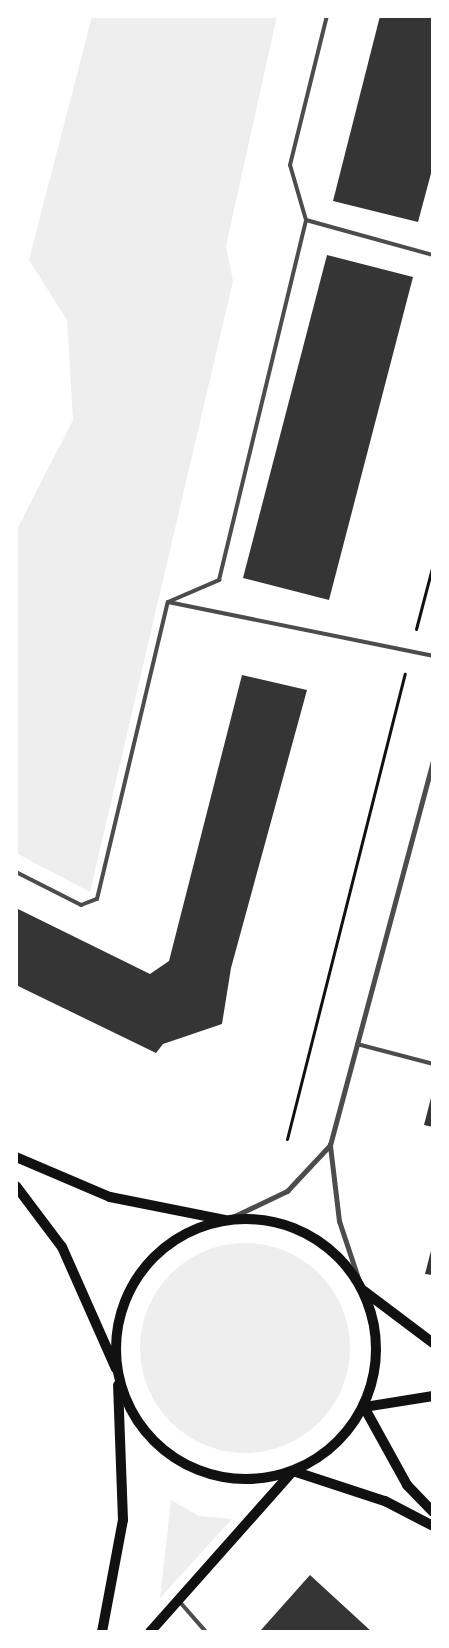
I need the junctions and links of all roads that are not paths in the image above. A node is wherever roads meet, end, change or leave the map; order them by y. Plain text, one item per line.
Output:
1 (327, 16) edge
2 (306, 220) junction
3 (433, 255) edge
4 (168, 602) junction
5 (433, 656) edge
6 (433, 760) edge
7 (16, 872) edge
8 (357, 1044) junction
9 (433, 1064) edge
10 (330, 1145) junction
11 (16, 1157) edge
12 (16, 1186) edge
13 (226, 1220) junction
14 (362, 1290) junction
15 (433, 1342) edge
16 (118, 1373) junction
17 (433, 1396) edge
18 (364, 1407) junction
19 (293, 1471) junction
20 (433, 1512) edge
21 (433, 1526) edge
22 (178, 1600) junction
23 (102, 1632) edge
24 (150, 1632) edge
25 (206, 1632) edge

1 - 2 lane
2 - 3 lane
2 - 4 lane
4 - 5 lane
4 - 7 lane
6 - 8 street
8 - 9 lane
8 - 10 street
10 - 13 street
10 - 14 street
11 - 13 main road
12 - 16 main road
13 - 14 main road
13 - 16 main road
14 - 15 main road
14 - 18 main road
16 - 19 main road
16 - 23 main road
17 - 18 main road
18 - 19 main road
18 - 20 main road
19 - 21 main road
19 - 22 main road
22 - 24 main road
22 - 25 lane

